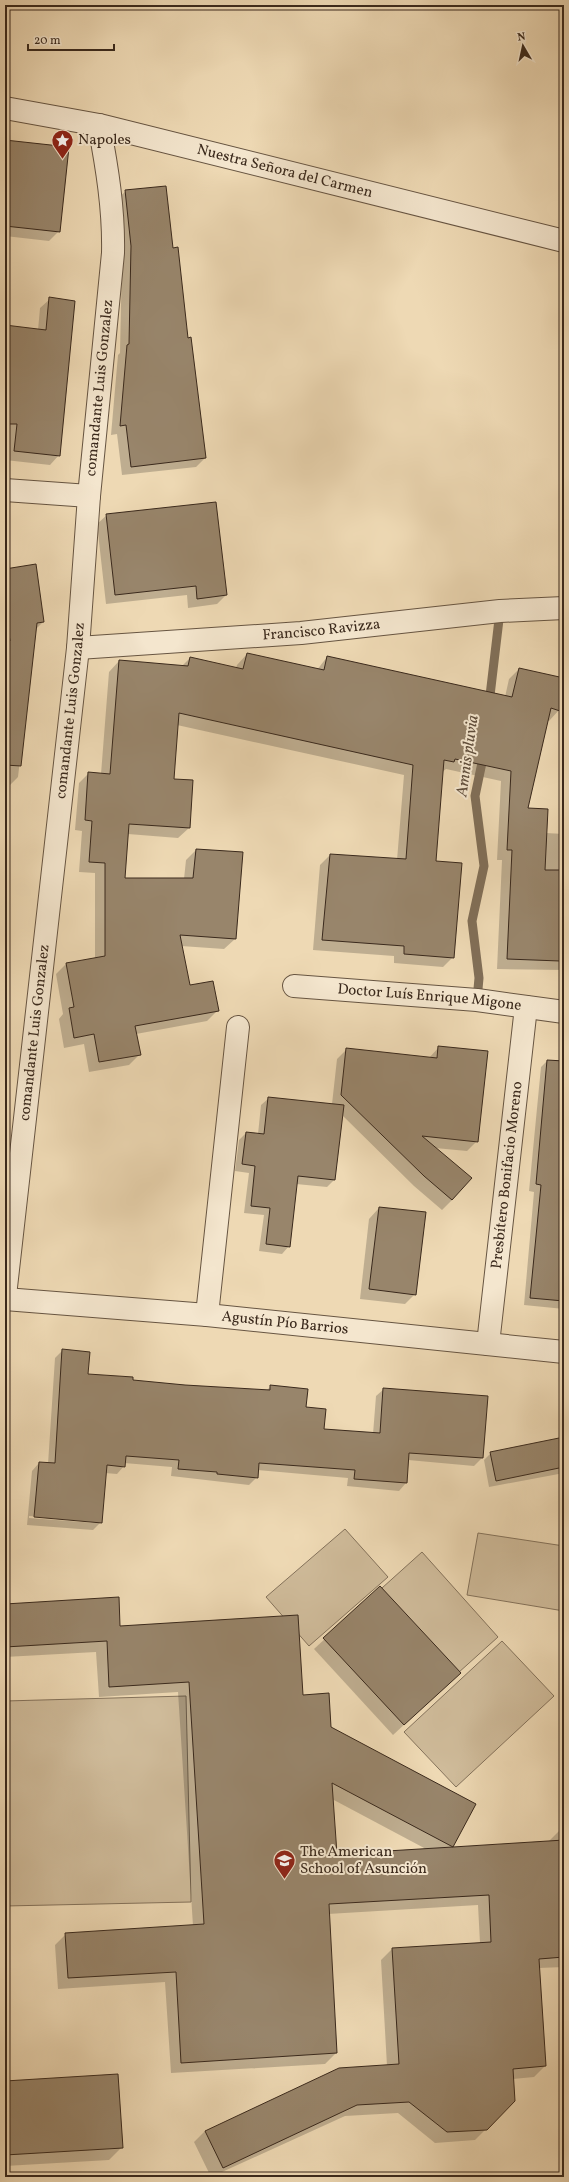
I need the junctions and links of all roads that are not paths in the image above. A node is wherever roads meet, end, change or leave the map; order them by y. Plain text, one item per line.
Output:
1 (5, 108) edge
2 (99, 125) junction
3 (564, 241) edge
4 (5, 490) edge
5 (89, 496) junction
6 (564, 608) edge
7 (78, 648) junction
8 (294, 986) dead end
9 (526, 1007) junction
10 (564, 1012) edge
11 (238, 1027) dead end
12 (5, 1296) edge
13 (5, 1299) edge
14 (207, 1315) junction
15 (488, 1344) junction
16 (564, 1352) edge

1 - 2 street, Nuestra Señora del Carmen
2 - 3 street, Nuestra Señora del Carmen
2 - 5 street, comandante Luis Gonzalez
4 - 5 street
5 - 7 street, comandante Luis Gonzalez
6 - 7 street, Francisco Ravizza
7 - 12 street, comandante Luis Gonzalez
8 - 9 street, Doctor Luís Enrique Migone
9 - 10 street, Doctor Luís Enrique Migone
9 - 15 street, Presbítero Bonifacio Moreno
11 - 14 street
13 - 14 street, Agustín Pío Barrios
14 - 15 street, Agustín Pío Barrios
15 - 16 street, Agustín Pío Barrios

